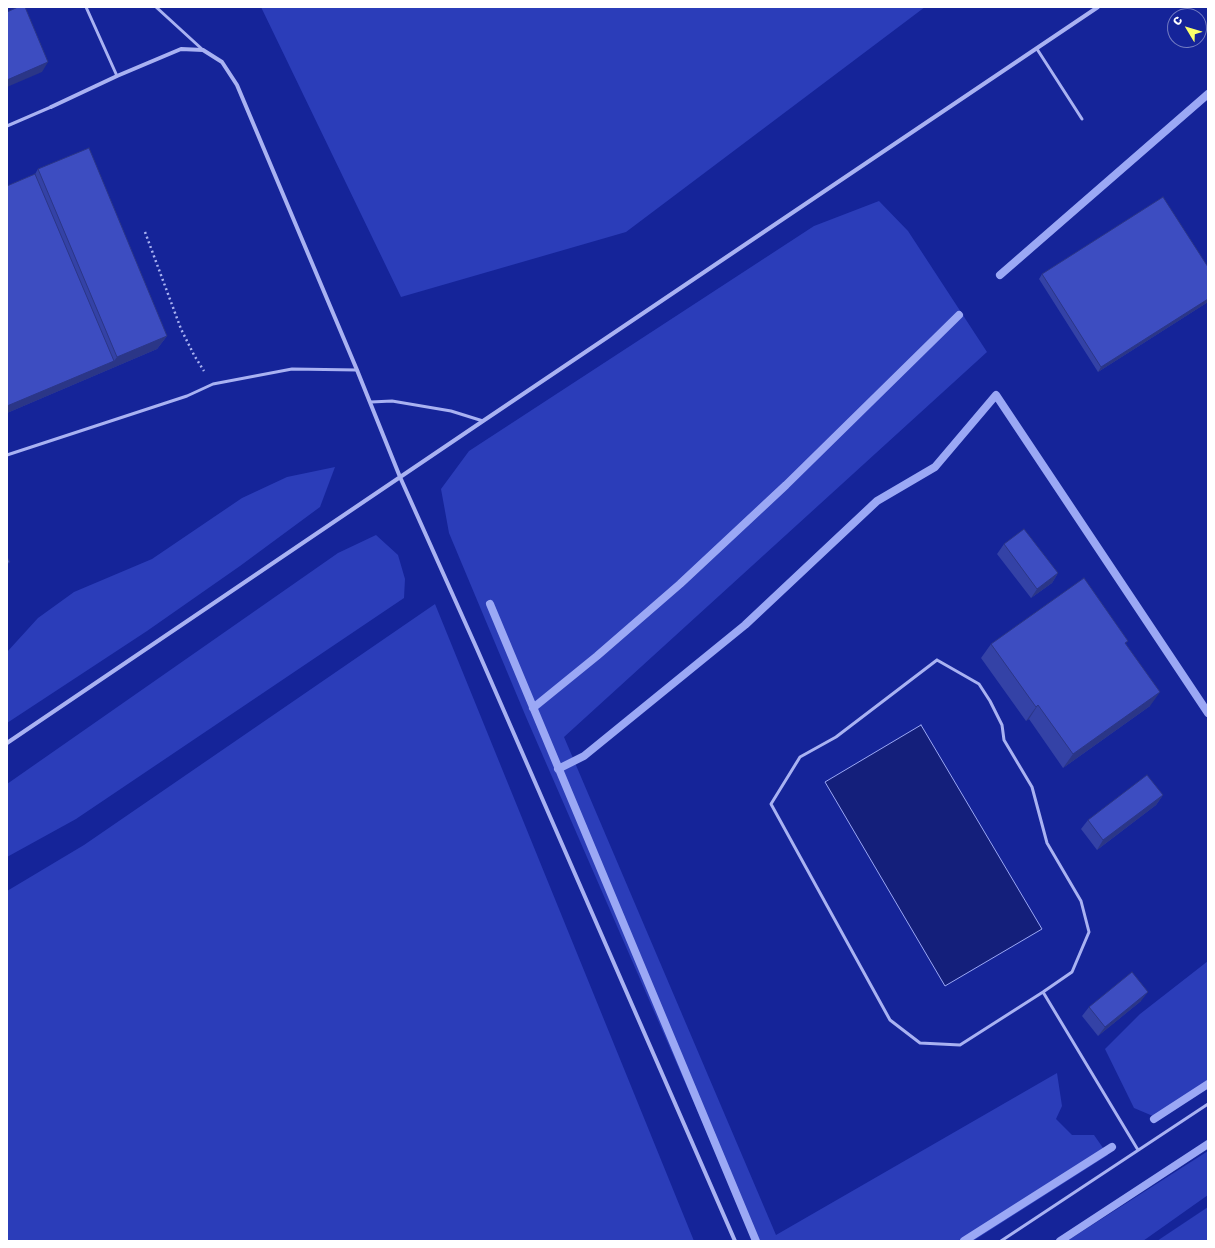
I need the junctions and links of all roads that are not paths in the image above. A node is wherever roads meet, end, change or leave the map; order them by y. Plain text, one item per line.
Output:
1 (86, 7) edge
2 (156, 7) edge
3 (1098, 7) edge
4 (1037, 49) junction
5 (203, 50) junction
6 (116, 76) junction
7 (51, 107) joint
8 (1082, 119) dead end
9 (7, 126) edge
10 (357, 370) junction
11 (371, 402) junction
12 (483, 420) junction
13 (7, 455) edge
14 (400, 477) junction
15 (7, 743) edge
16 (1043, 992) junction
17 (1208, 1104) edge
18 (1138, 1150) junction
19 (735, 1241) edge
20 (1001, 1241) edge

1 - 6 lane
2 - 5 lane
3 - 4 street
4 - 8 lane
4 - 12 street
5 - 6 street
5 - 10 street
6 - 7 street
7 - 9 lane
10 - 11 street
10 - 13 lane
11 - 12 lane
11 - 14 street
12 - 14 street
14 - 15 street
14 - 19 street
16 - 16 lane
16 - 18 lane
17 - 18 lane
18 - 20 lane

